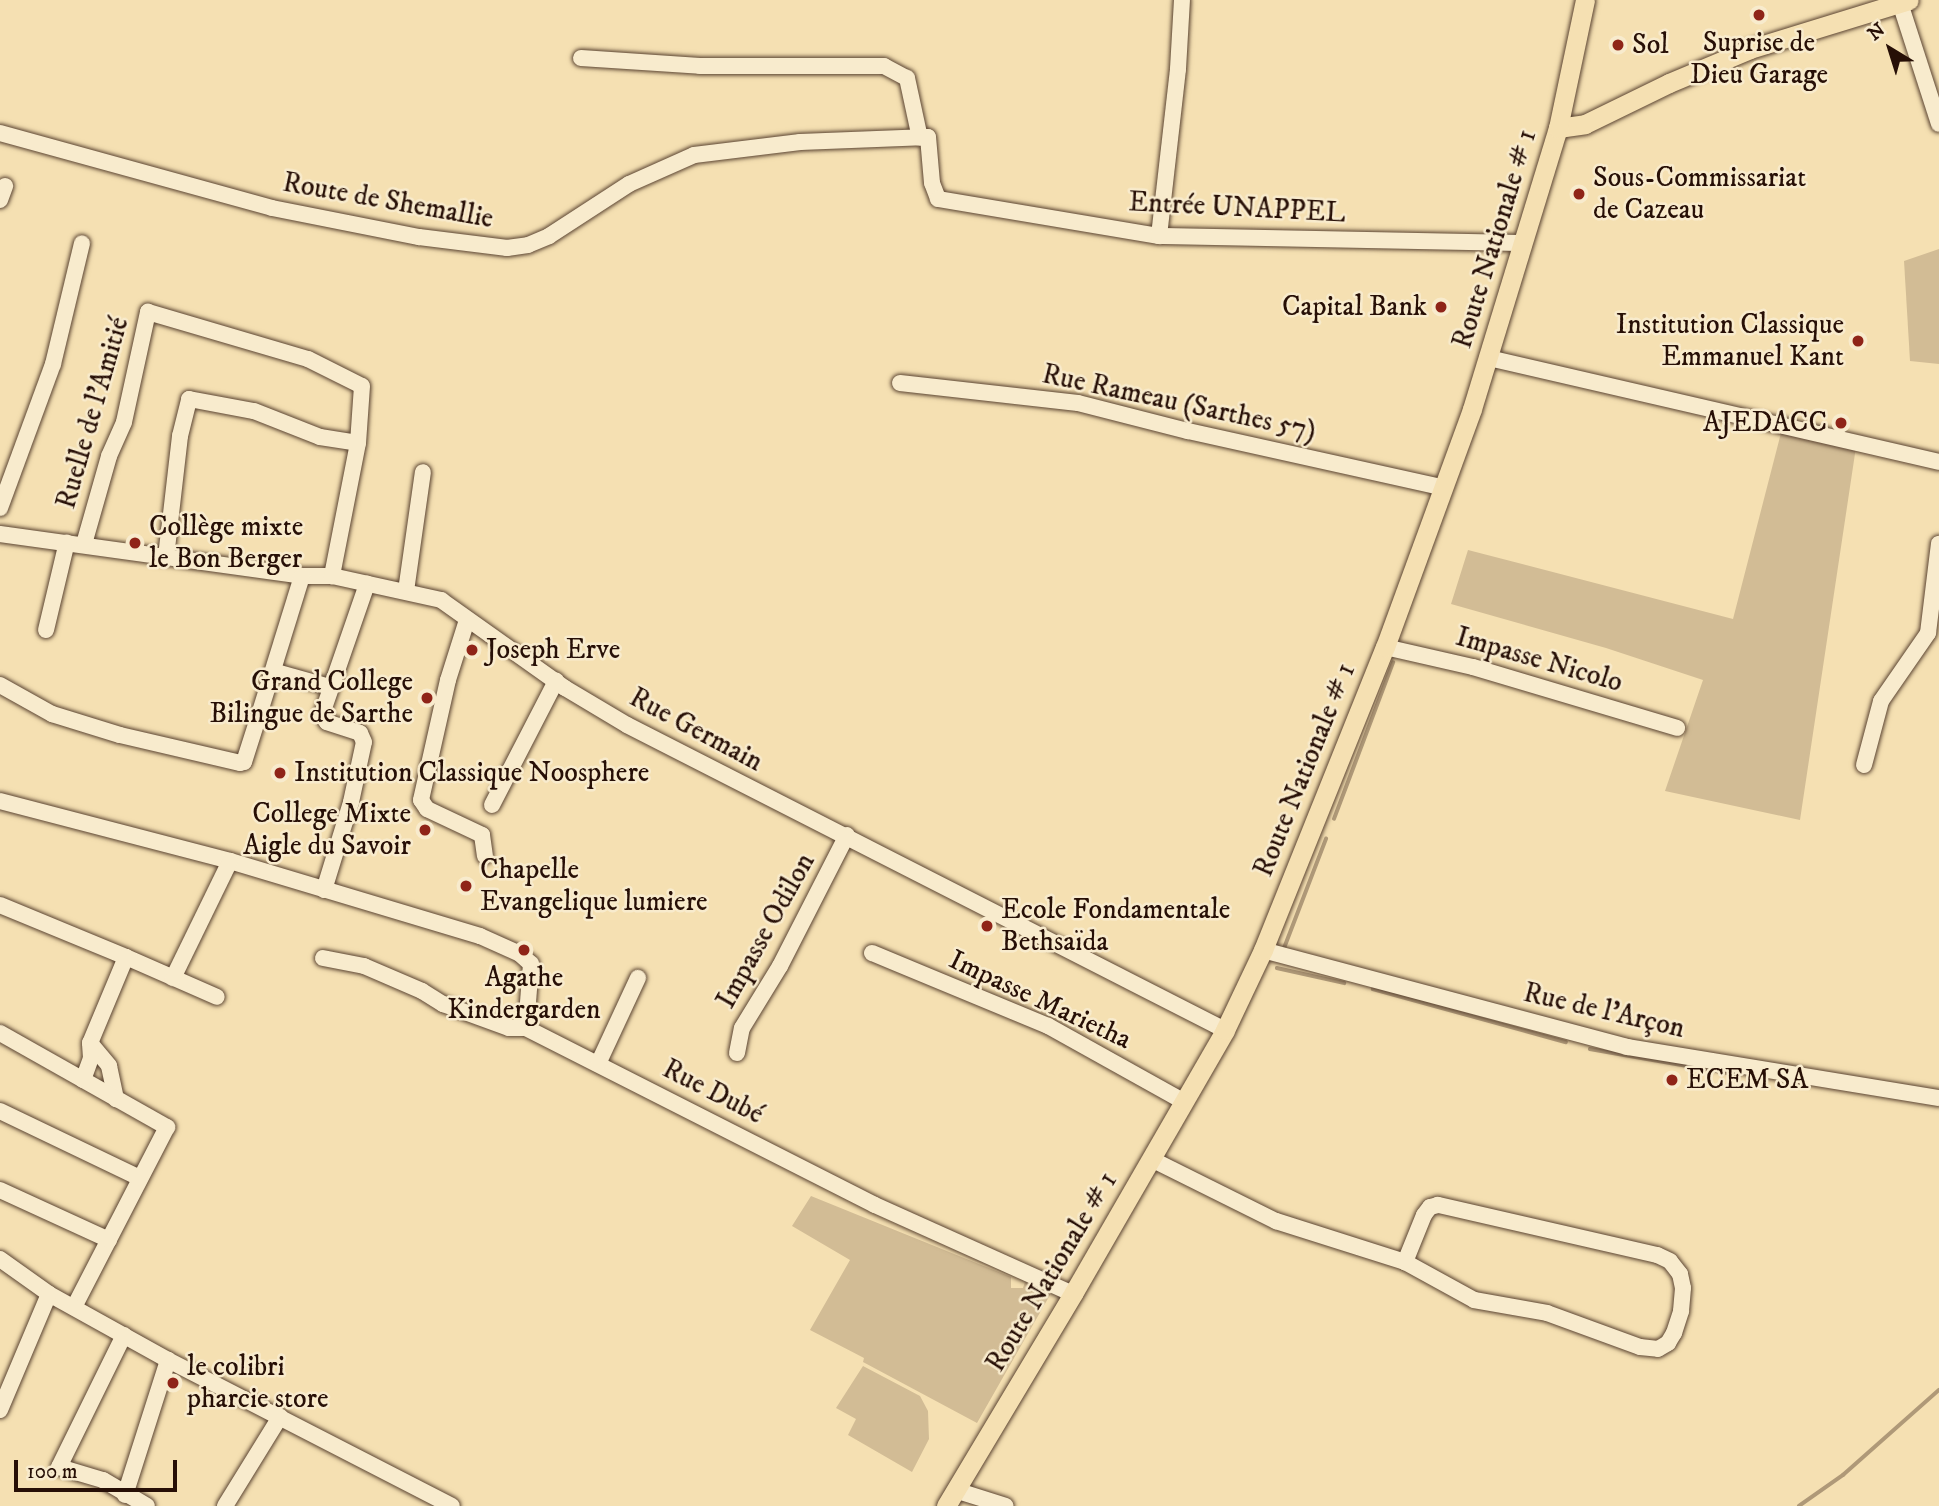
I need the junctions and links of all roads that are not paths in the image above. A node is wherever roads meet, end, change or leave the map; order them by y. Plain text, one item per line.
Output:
1 (1182, 0) edge
2 (1585, 0) edge
3 (1905, 1) edge
4 (581, 58) dead end
5 (1939, 124) edge
6 (1558, 128) junction
7 (0, 132) edge
8 (924, 138) junction
9 (1159, 236) junction
10 (82, 243) dead end
11 (1524, 243) junction
12 (1489, 358) junction
13 (900, 383) dead end
14 (358, 443) junction
15 (1939, 462) edge
16 (423, 472) dead end
17 (1445, 488) junction
18 (0, 508) edge
19 (0, 534) edge
20 (67, 542) junction
21 (84, 544) junction
22 (1939, 544) edge
23 (166, 556) junction
24 (302, 576) junction
25 (332, 576) junction
26 (367, 584) junction
27 (406, 591) junction
28 (467, 620) junction
29 (46, 630) dead end
30 (1385, 647) junction
31 (272, 671) junction
32 (556, 681) junction
33 (0, 685) edge
34 (330, 687) junction
35 (1677, 727) dead end
36 (1864, 765) dead end
37 (0, 801) edge
38 (492, 805) dead end
39 (847, 835) junction
40 (485, 856) dead end
41 (230, 861) junction
42 (324, 890) junction
43 (0, 905) edge
44 (1263, 950) junction
45 (872, 953) dead end
46 (126, 957) junction
47 (323, 958) dead end
48 (173, 978) junction
49 (638, 978) dead end
50 (216, 997) dead end
51 (526, 1028) junction
52 (1225, 1030) junction
53 (0, 1033) edge
54 (90, 1042) junction
55 (737, 1053) dead end
56 (598, 1063) junction
57 (83, 1080) junction
58 (1939, 1098) edge
59 (116, 1099) junction
60 (1183, 1101) junction
61 (0, 1111) edge
62 (1151, 1159) junction
63 (140, 1178) junction
64 (0, 1190) edge
65 (109, 1240) junction
66 (0, 1260) edge
67 (1405, 1262) junction
68 (49, 1294) junction
69 (1073, 1294) junction
70 (74, 1307) junction
71 (124, 1335) junction
72 (168, 1360) junction
73 (0, 1410) edge
74 (280, 1417) junction
75 (125, 1495) junction
76 (951, 1498) edge
77 (147, 1506) edge
78 (225, 1506) edge
79 (452, 1506) edge
80 (1006, 1506) edge

1 - 9 street
2 - 6 main road, Route Nationale # 1
3 - 5 street
3 - 6 main road
4 - 8 street, Entrée UNAPPEL
6 - 11 main road, Route Nationale # 1
7 - 8 street, Route de Shemallie
8 - 9 street, Entrée UNAPPEL
9 - 11 street, Entrée UNAPPEL
10 - 18 street
11 - 12 main road, Route Nationale # 1
12 - 15 street
12 - 17 main road, Route Nationale # 1
13 - 17 street, Rue Rameau (Sarthes 57)
14 - 21 street, Ruelle de l'Amitié
14 - 23 street
14 - 25 street
16 - 27 street
17 - 30 main road, Route Nationale # 1
19 - 20 street, Rue Germain
20 - 21 street, Rue Germain
20 - 29 street
21 - 23 street, Rue Germain
22 - 36 street
23 - 24 street, Rue Germain
24 - 25 street, Rue Germain
24 - 31 street
25 - 26 street, Rue Germain
26 - 27 street, Rue Germain
26 - 34 street
27 - 28 street, Rue Germain
28 - 32 street, Rue Germain
28 - 40 street
30 - 35 street, Impasse Nicolo
30 - 44 main road, Route Nationale # 1
31 - 33 street
31 - 34 street
32 - 38 street
32 - 39 street, Rue Germain
34 - 42 street
37 - 41 street
39 - 52 street, Rue Germain
39 - 55 street, Impasse Odilon
41 - 42 street
41 - 48 street
42 - 51 street
43 - 46 street
44 - 52 main road, Route Nationale # 1
44 - 58 street, Rue de l'Arçon
45 - 60 street, Impasse Marietha
46 - 48 street
46 - 54 street
47 - 51 street, Rue Dubé
48 - 50 street
49 - 56 street
51 - 56 street, Rue Dubé
52 - 60 main road, Route Nationale # 1
53 - 57 street
54 - 57 street
54 - 59 street
56 - 69 street, Rue Dubé
57 - 59 street
59 - 63 street
60 - 62 main road, Route Nationale # 1
61 - 63 street
62 - 67 street
62 - 69 main road, Route Nationale # 1
63 - 65 street
64 - 65 street
65 - 70 street
66 - 68 street
67 - 67 street
68 - 70 street
68 - 73 street
69 - 76 main road, Route Nationale # 1
70 - 71 street
71 - 72 street
71 - 75 street
72 - 74 street
72 - 75 street
74 - 78 street
74 - 79 street
75 - 77 street
76 - 80 street

